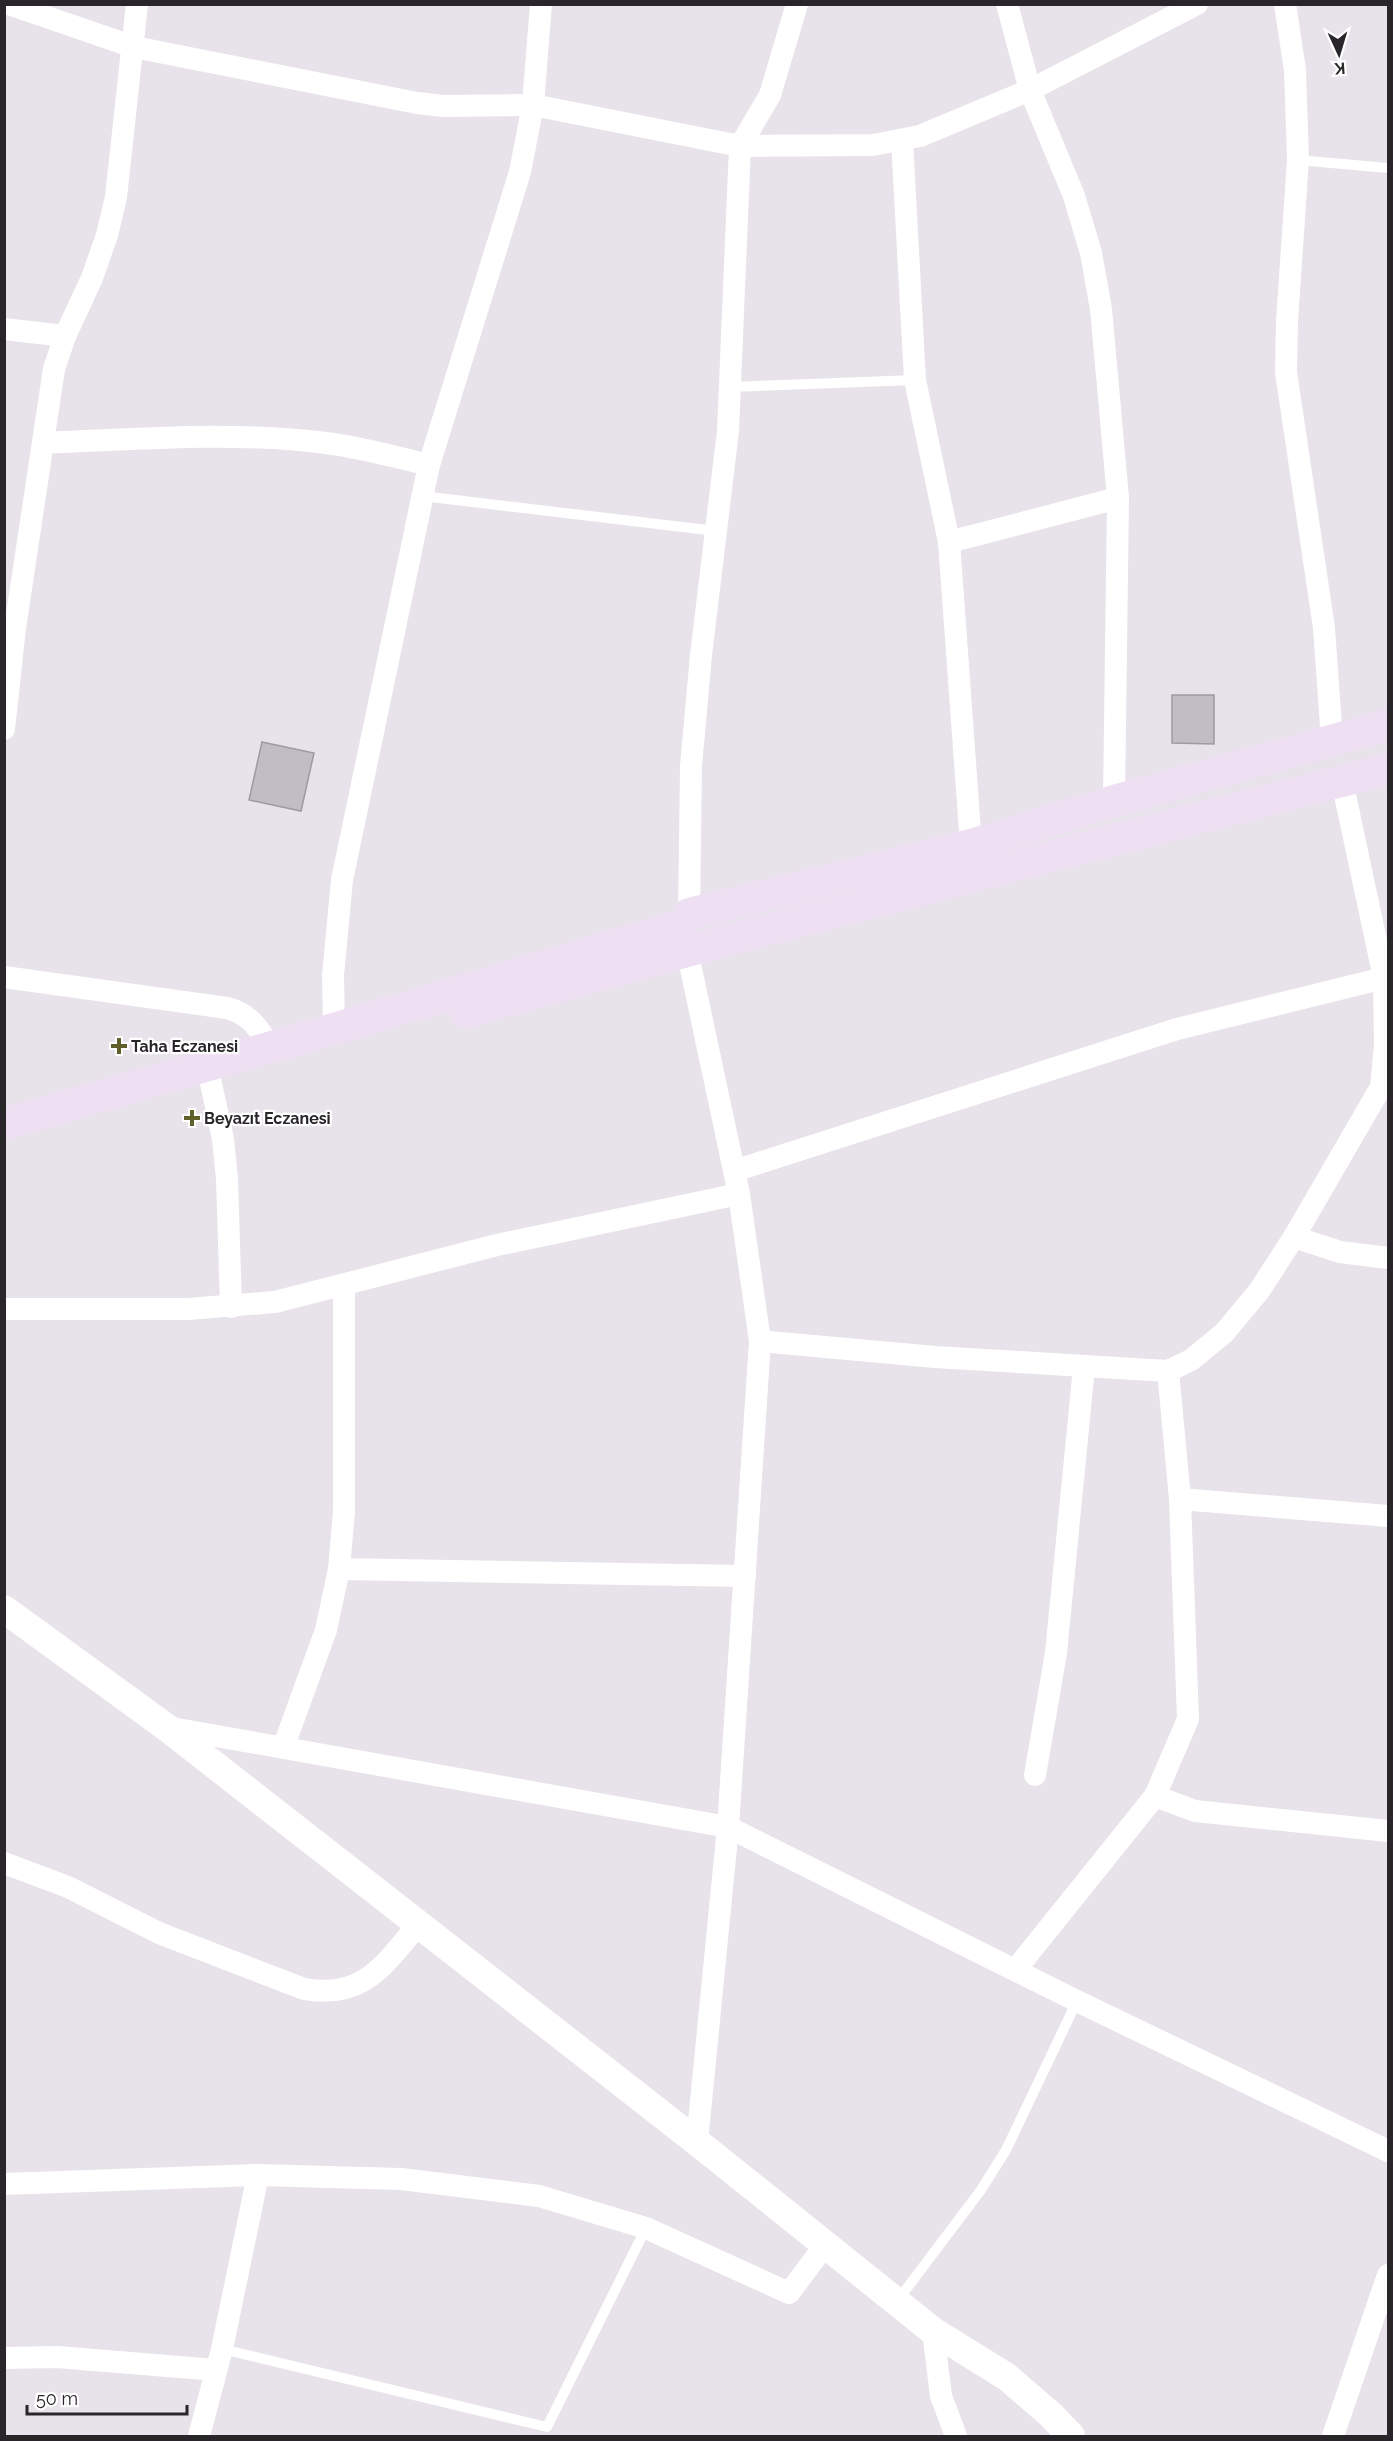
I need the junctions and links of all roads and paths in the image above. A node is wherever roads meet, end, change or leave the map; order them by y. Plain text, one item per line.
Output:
1 (9, 4) edge
2 (137, 4) edge
3 (541, 4) edge
4 (797, 4) edge
5 (1006, 4) edge
6 (1197, 4) edge
7 (1285, 4) edge
8 (134, 47) junction
9 (1030, 90) junction
10 (533, 105) junction
11 (902, 140) junction
12 (740, 146) junction
13 (1298, 160) junction
14 (1389, 168) edge
15 (4, 329) edge
16 (65, 336) junction
17 (915, 380) junction
18 (730, 387) junction
19 (43, 443) junction
20 (429, 465) junction
21 (422, 496) junction
22 (1118, 498) junction
23 (716, 531) junction
24 (949, 542) junction
25 (1389, 725) edge
26 (4, 729) edge
27 (1332, 740) junction
28 (1389, 769) edge
29 (1342, 781) junction
30 (1114, 801) junction
31 (971, 845) junction
32 (686, 930) junction
33 (4, 977) edge
34 (1386, 978) edge
35 (334, 1029) junction
36 (270, 1046) junction
37 (209, 1075) junction
38 (4, 1124) edge
39 (4, 1145) edge
40 (734, 1171) junction
41 (739, 1194) junction
42 (1294, 1237) junction
43 (1389, 1258) edge
44 (344, 1286) junction
45 (231, 1307) junction
46 (4, 1309) edge
47 (760, 1341) junction
48 (1084, 1368) junction
49 (1168, 1371) junction
50 (1180, 1499) junction
51 (1389, 1516) edge
52 (339, 1569) junction
53 (745, 1576) junction
54 (4, 1609) edge
55 (166, 1727) junction
56 (283, 1748) junction
57 (1035, 1775) dead end
58 (1155, 1796) junction
59 (729, 1827) junction
60 (1389, 1831) edge
61 (4, 1863) edge
62 (418, 1925) junction
63 (1016, 1969) junction
64 (1077, 2001) junction
65 (696, 2142) junction
66 (1389, 2151) edge
67 (258, 2175) junction
68 (4, 2184) edge
69 (646, 2228) junction
70 (825, 2245) junction
71 (1389, 2275) edge
72 (897, 2302) junction
73 (933, 2331) junction
74 (4, 2358) edge
75 (219, 2359) junction
76 (199, 2436) edge
77 (956, 2436) edge
78 (1071, 2436) edge
79 (1334, 2436) edge

1 - 8 street
2 - 8 street
3 - 10 street
4 - 12 street
5 - 9 street
6 - 9 street
7 - 13 street
8 - 10 street
8 - 16 street
9 - 11 street
9 - 22 street
10 - 12 street
10 - 20 street
11 - 12 street
11 - 17 street
12 - 18 street
13 - 14 lane
13 - 27 street
15 - 16 street
16 - 19 street
17 - 18 lane
17 - 24 street
18 - 23 street
19 - 20 street
19 - 26 street
20 - 21 street
21 - 23 lane
21 - 35 street
22 - 24 street
22 - 30 street
23 - 32 street
24 - 31 street
25 - 27 main road
27 - 30 main road
28 - 29 main road
29 - 32 main road
29 - 34 street
30 - 31 main road
31 - 32 main road
32 - 35 main road
32 - 37 main road
32 - 40 street
33 - 36 street
34 - 40 street
34 - 42 street
35 - 36 main road
36 - 37 main road
37 - 38 main road
37 - 39 main road
37 - 45 street
40 - 41 street
41 - 44 street
41 - 47 street
42 - 43 street
42 - 49 street
44 - 45 street
44 - 52 street
45 - 46 street
47 - 48 street
47 - 53 street
48 - 49 street
48 - 57 street
49 - 50 street
50 - 51 street
50 - 58 street
52 - 53 street
52 - 56 street
53 - 59 street
54 - 55 street
55 - 56 street
55 - 62 street
56 - 59 street
58 - 60 street
58 - 63 street
59 - 63 street
59 - 65 street
61 - 62 street
62 - 65 street
63 - 64 street
64 - 66 street
64 - 72 lane
65 - 70 street
67 - 68 street
67 - 69 street
67 - 75 street
69 - 70 street
69 - 75 lane
70 - 72 street
71 - 79 street
72 - 73 street
73 - 77 street
73 - 78 street
74 - 75 street
75 - 76 street

